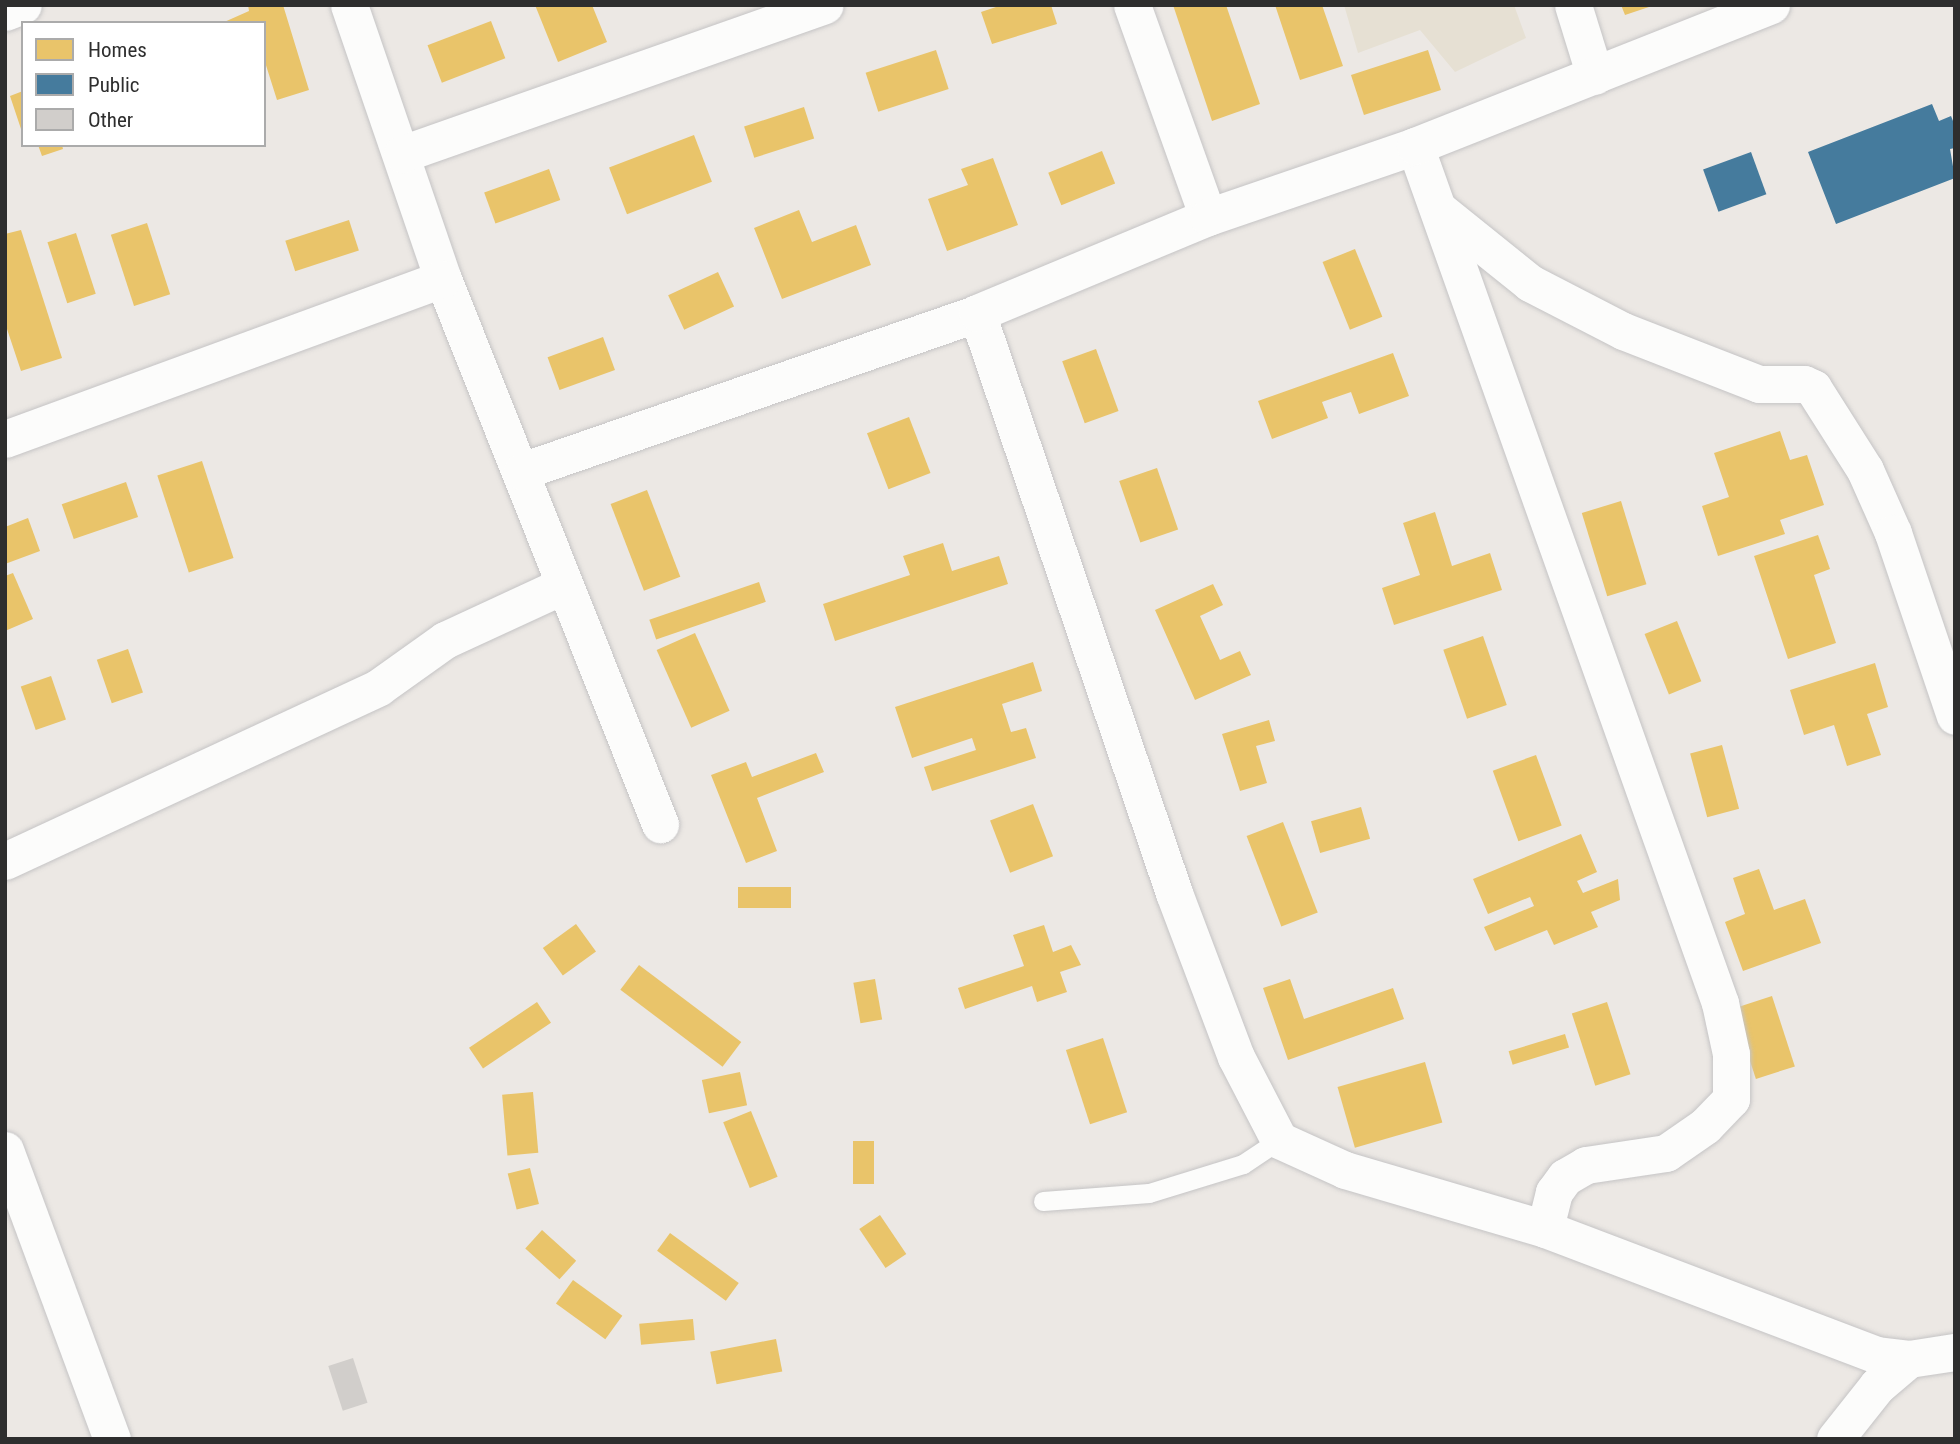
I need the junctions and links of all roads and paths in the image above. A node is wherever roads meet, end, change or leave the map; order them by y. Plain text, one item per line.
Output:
1 (23, 5) edge
2 (349, 5) edge
3 (825, 5) edge
4 (1132, 5) edge
5 (1573, 5) edge
6 (1771, 5) edge
7 (5, 12) edge
8 (1595, 76) junction
9 (1415, 146) junction
10 (402, 153) junction
11 (1437, 208) junction
12 (1208, 217) junction
13 (443, 279) junction
14 (977, 313) junction
15 (5, 439) edge
16 (522, 471) junction
17 (562, 586) junction
18 (1955, 716) edge
19 (660, 824) dead end
20 (5, 862) edge
21 (1279, 1140) junction
22 (5, 1150) edge
23 (1043, 1200) dead end
24 (1545, 1229) junction
25 (1939, 1358) edge
26 (112, 1439) edge
27 (1835, 1439) edge

1 - 7 street
2 - 10 street
3 - 10 street
4 - 12 street
5 - 8 street
6 - 8 street
8 - 9 street
9 - 11 street
9 - 12 street
10 - 13 street
11 - 18 street
11 - 24 street
12 - 14 street
13 - 15 street
13 - 16 street
14 - 16 street
14 - 21 street
16 - 17 street
17 - 19 street
17 - 20 street
21 - 23 lane
21 - 24 street
22 - 26 street
24 - 25 street
25 - 27 street

